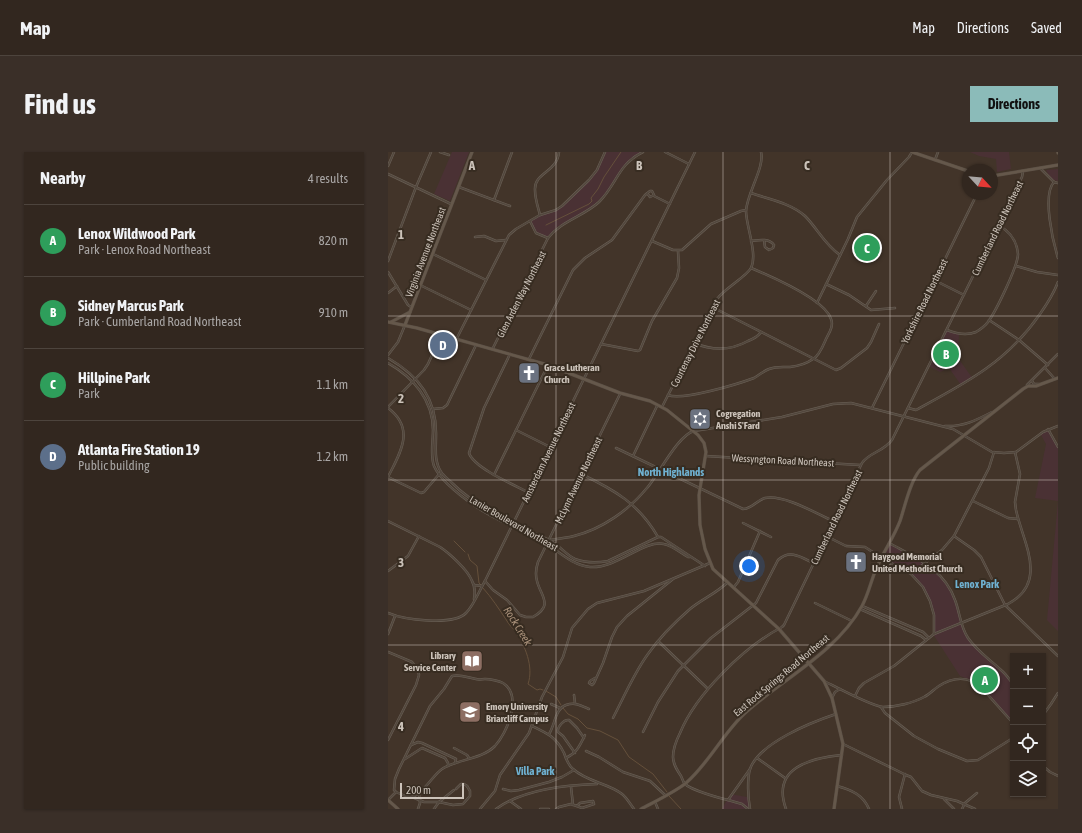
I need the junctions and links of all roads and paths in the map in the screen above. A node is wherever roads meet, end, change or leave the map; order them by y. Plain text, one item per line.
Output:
1 (394, 152) edge
2 (431, 152) edge
3 (440, 152) edge
4 (472, 152) edge
5 (512, 152) edge
6 (559, 152) edge
7 (605, 152) edge
8 (643, 152) edge
9 (665, 152) edge
10 (696, 152) edge
11 (761, 152) edge
12 (912, 152) edge
13 (938, 152) edge
14 (449, 156) dead end
15 (935, 160) junction
16 (689, 164) junction
17 (1058, 165) edge
18 (388, 166) edge
19 (1040, 168) junction
20 (962, 169) edge
21 (1023, 171) junction
22 (388, 174) edge
23 (998, 175) edge
24 (1054, 182) junction
25 (1058, 183) edge
26 (459, 187) junction
27 (416, 188) junction
28 (647, 193) junction
29 (751, 193) junction
30 (653, 196) junction
31 (494, 200) junction
32 (974, 200) edge
33 (670, 204) junction
34 (452, 205) junction
35 (510, 206) dead end
36 (746, 210) junction
37 (540, 215) junction
38 (530, 221) junction
39 (998, 225) junction
40 (475, 237) dead end
41 (548, 238) junction
42 (506, 240) junction
43 (652, 240) junction
44 (764, 240) junction
45 (751, 241) junction
46 (678, 251) junction
47 (432, 254) junction
48 (840, 256) junction
49 (1058, 258) edge
50 (388, 261) edge
51 (1016, 266) junction
52 (751, 268) junction
53 (388, 272) edge
54 (1058, 275) edge
55 (486, 280) junction
56 (934, 280) junction
57 (1058, 282) edge
58 (826, 284) junction
59 (420, 285) junction
60 (397, 286) junction
61 (876, 291) dead end
62 (388, 293) edge
63 (964, 295) junction
64 (817, 303) junction
65 (866, 306) junction
66 (412, 307) junction
67 (712, 307) junction
68 (895, 308) dead end
69 (471, 310) junction
70 (410, 311) junction
71 (989, 320) junction
72 (389, 322) edge
73 (879, 324) dead end
74 (405, 325) junction
75 (946, 330) junction
76 (761, 332) junction
77 (441, 335) junction
78 (457, 339) junction
79 (1019, 340) junction
80 (694, 343) junction
81 (601, 344) junction
82 (476, 345) junction
83 (493, 349) junction
84 (510, 354) junction
85 (1058, 354) edge
86 (388, 355) edge
87 (388, 358) edge
88 (814, 359) junction
89 (529, 360) junction
90 (388, 363) edge
91 (548, 365) junction
92 (1048, 365) junction
93 (1045, 368) junction
94 (584, 378) junction
95 (1056, 378) edge
96 (416, 379) junction
97 (1032, 381) junction
98 (413, 382) junction
99 (1039, 384) junction
100 (1023, 388) junction
101 (620, 393) junction
102 (668, 395) junction
103 (658, 404) junction
104 (388, 407) edge
105 (662, 407) junction
106 (872, 408) junction
107 (908, 408) junction
108 (433, 409) junction
109 (997, 409) junction
110 (430, 410) junction
111 (904, 417) junction
112 (940, 426) junction
113 (1058, 426) edge
114 (1048, 429) junction
115 (516, 430) junction
116 (694, 431) junction
117 (963, 435) junction
118 (550, 447) junction
119 (1058, 447) edge
120 (616, 448) dead end
121 (994, 452) junction
122 (1015, 452) junction
123 (633, 456) junction
124 (706, 456) junction
125 (861, 466) junction
126 (660, 469) junction
127 (441, 472) junction
128 (439, 474) junction
129 (581, 474) junction
130 (494, 476) junction
131 (388, 477) edge
132 (700, 489) junction
133 (528, 492) junction
134 (467, 497) junction
135 (465, 500) junction
136 (973, 501) junction
137 (632, 504) junction
138 (1018, 519) junction
139 (388, 521) edge
140 (834, 522) junction
141 (513, 523) junction
142 (743, 523) dead end
143 (511, 526) junction
144 (760, 531) junction
145 (419, 536) junction
146 (826, 536) junction
147 (954, 536) junction
148 (658, 537) junction
149 (771, 537) dead end
150 (549, 540) junction
151 (650, 540) junction
152 (668, 541) junction
153 (547, 544) junction
154 (652, 544) junction
155 (890, 544) junction
156 (666, 545) junction
157 (557, 546) junction
158 (555, 549) junction
159 (690, 557) junction
160 (882, 558) junction
161 (614, 559) junction
162 (587, 562) junction
163 (615, 562) junction
164 (710, 563) junction
165 (814, 563) junction
166 (926, 563) junction
167 (586, 566) junction
168 (705, 566) junction
169 (388, 571) edge
170 (911, 574) junction
171 (678, 576) junction
172 (485, 581) junction
173 (728, 582) junction
174 (474, 585) junction
175 (482, 586) junction
176 (734, 588) junction
177 (474, 601) junction
178 (815, 603) dead end
179 (753, 605) junction
180 (1005, 605) junction
181 (862, 606) junction
182 (860, 610) junction
183 (388, 613) edge
184 (395, 616) junction
185 (894, 620) junction
186 (852, 621) junction
187 (960, 623) junction
188 (892, 624) junction
189 (779, 629) junction
190 (388, 634) edge
191 (934, 634) junction
192 (929, 638) junction
193 (926, 640) junction
194 (658, 641) junction
195 (388, 652) edge
196 (1058, 656) edge
197 (814, 658) junction
198 (809, 663) junction
199 (683, 665) junction
200 (814, 669) junction
201 (596, 678) dead end
202 (824, 680) junction
203 (1010, 680) edge
204 (840, 688) junction
205 (708, 689) junction
206 (1058, 693) edge
207 (574, 695) dead end
208 (855, 696) junction
209 (832, 698) junction
210 (576, 703) junction
211 (551, 704) dead end
212 (881, 706) junction
213 (560, 708) junction
214 (589, 709) dead end
215 (1046, 711) edge
216 (836, 714) junction
217 (613, 718) dead end
218 (1010, 720) edge
219 (532, 726) junction
220 (643, 732) dead end
221 (549, 734) junction
222 (585, 735) dead end
223 (584, 738) junction
224 (388, 740) edge
225 (1010, 740) edge
226 (843, 744) junction
227 (410, 745) junction
228 (454, 748) dead end
229 (586, 751) dead end
230 (575, 753) junction
231 (842, 755) junction
232 (469, 758) junction
233 (566, 758) junction
234 (757, 758) junction
235 (456, 759) junction
236 (403, 760) junction
237 (462, 761) junction
238 (455, 764) junction
239 (447, 766) junction
240 (750, 769) junction
241 (1046, 769) edge
242 (574, 770) junction
243 (905, 774) junction
244 (1058, 776) edge
245 (785, 779) junction
246 (599, 784) junction
247 (685, 784) junction
248 (570, 786) junction
249 (837, 786) junction
250 (503, 789) dead end
251 (396, 792) junction
252 (977, 793) dead end
253 (419, 794) junction
254 (666, 795) junction
255 (411, 797) junction
256 (944, 799) junction
257 (388, 800) edge
258 (728, 800) junction
259 (420, 801) junction
260 (510, 801) junction
261 (439, 802) junction
262 (654, 802) junction
263 (964, 804) junction
264 (573, 805) junction
265 (577, 806) junction
266 (398, 809) edge
267 (418, 809) edge
268 (434, 809) edge
269 (480, 809) edge
270 (496, 809) edge
271 (521, 809) edge
272 (540, 809) edge
273 (549, 809) edge
274 (556, 809) edge
275 (634, 809) edge
276 (642, 809) edge
277 (658, 809) edge
278 (749, 809) edge
279 (786, 809) edge
280 (834, 809) edge
281 (869, 809) edge
282 (902, 809) edge
283 (954, 809) edge
284 (962, 809) edge
285 (974, 809) edge

1 - 18 street
2 - 27 street
3 - 14 street
4 - 26 street, Virginia Avenue Northeast
5 - 31 street
6 - 37 street
7 - 37 street
8 - 41 street
9 - 16 street
10 - 16 street, Amsterdam Avenue Northeast
11 - 29 street
12 - 15 street
12 - 48 street
13 - 15 street
15 - 20 street
16 - 33 street, Amsterdam Avenue Northeast
17 - 19 street
19 - 21 street
19 - 24 street
21 - 23 street
21 - 39 street, Cumberland Road Northeast
22 - 27 street
24 - 25 street
24 - 49 street
26 - 31 street
26 - 34 street, Virginia Avenue Northeast
27 - 34 street
27 - 50 street
28 - 30 street
28 - 30 street
28 - 89 street
29 - 36 street
29 - 48 street
30 - 33 street
31 - 35 street
32 - 56 street, Yorkshire Road Northeast
33 - 43 street, Amsterdam Avenue Northeast
34 - 47 street, Virginia Avenue Northeast
36 - 45 street
36 - 46 street
37 - 38 street
38 - 41 street
38 - 42 street
39 - 51 street
39 - 63 street, Cumberland Road Northeast
40 - 42 street
41 - 83 street, Glen Arden Way Northeast
42 - 55 street
43 - 46 street
43 - 81 street, Amsterdam Avenue Northeast
44 - 44 street
44 - 45 street
45 - 52 street
46 - 81 street
47 - 55 street
47 - 59 street, Virginia Avenue Northeast
48 - 58 street
51 - 54 street
51 - 71 street
52 - 64 street
52 - 67 street, Courtenay Drive Northeast
53 - 60 street
55 - 69 street
56 - 63 street
56 - 106 street, Yorkshire Road Northeast
57 - 79 street
58 - 64 street
58 - 65 street
59 - 66 street, Virginia Avenue Northeast
59 - 69 street
60 - 62 street
60 - 66 street
61 - 65 street
63 - 75 street, Cumberland Road Northeast
64 - 88 street
65 - 68 street
66 - 70 street, Virginia Avenue Northeast
67 - 76 street
67 - 80 street, Courtenay Drive Northeast
69 - 78 street
70 - 72 street
70 - 74 street, Virginia Avenue Northeast
71 - 75 street
71 - 79 street
72 - 74 street
73 - 88 street
74 - 77 street
74 - 86 street, Virginia Avenue Northeast
75 - 107 street, Cumberland Road Northeast
76 - 80 street
76 - 88 street
77 - 78 street
77 - 96 street
78 - 82 street
79 - 92 street
79 - 107 street
80 - 102 street, Courtenay Drive Northeast
81 - 94 street, Amsterdam Avenue Northeast
82 - 83 street
82 - 108 street
83 - 84 street
84 - 89 street
84 - 130 street
85 - 92 street
87 - 96 street
88 - 102 street
89 - 91 street
90 - 98 street, Lanier Boulevard Northeast
91 - 94 street
91 - 115 street
92 - 93 street
93 - 95 street
93 - 97 street
94 - 101 street
94 - 118 street, Amsterdam Avenue Northeast
95 - 99 street
96 - 98 street
96 - 108 street
97 - 99 street
97 - 100 street
98 - 104 street
98 - 110 street, Lanier Boulevard Northeast
99 - 100 street
100 - 109 street, East Rock Springs Road Northeast
101 - 103 street
101 - 129 street, McLynn Avenue Northeast
102 - 105 street, Courtenay Drive Northeast
103 - 105 street
103 - 123 street
104 - 131 street
105 - 116 street
106 - 111 street
106 - 116 street
107 - 111 street, Cumberland Road Northeast
108 - 110 street
108 - 127 street
109 - 112 street
109 - 117 street, East Rock Springs Road Northeast
110 - 128 street, Lanier Boulevard Northeast
111 - 112 street
111 - 125 street, Cumberland Road Northeast
112 - 117 street
113 - 114 street
114 - 119 street
114 - 122 street
115 - 118 street
115 - 130 street
116 - 124 street
116 - 126 street
117 - 121 street
117 - 155 street, East Rock Springs Road Northeast
118 - 133 street, Amsterdam Avenue Northeast
120 - 123 street
121 - 122 street
121 - 136 street
122 - 138 street
123 - 126 street
124 - 125 street, Wessyngton Road Northeast
124 - 132 street
125 - 140 street, Cumberland Road Northeast
126 - 132 street
126 - 137 street
127 - 128 street
127 - 134 street, Lanier Boulevard Northeast
128 - 131 street
128 - 135 street, Lanier Boulevard Northeast
129 - 137 street
129 - 150 street, McLynn Avenue Northeast
130 - 133 street
132 - 140 street
132 - 164 street
133 - 141 street, Amsterdam Avenue Northeast
134 - 135 street
134 - 141 street, Lanier Boulevard Northeast
135 - 143 street, Lanier Boulevard Northeast
136 - 138 street
136 - 147 street
137 - 148 street
137 - 150 street
138 - 180 street
139 - 145 street
140 - 146 street, Cumberland Road Northeast
141 - 143 street, Amsterdam Avenue Northeast
141 - 150 street, Lanier Boulevard Northeast
142 - 144 street
143 - 153 street, Lanier Boulevard Northeast
143 - 172 street, Amsterdam Avenue Northeast
144 - 149 street
144 - 176 street
145 - 169 street
145 - 174 street
146 - 160 street
146 - 165 street, Cumberland Road Northeast
147 - 166 street
147 - 180 street
148 - 151 street, Lanier Boulevard Northeast
148 - 152 street
150 - 153 street, McLynn Avenue Northeast
150 - 157 street, Lanier Boulevard Northeast
151 - 154 street
151 - 161 street, Lanier Boulevard Northeast
152 - 156 street
152 - 159 street
153 - 158 street, Lanier Boulevard Northeast
153 - 172 street, McLynn Avenue Northeast
154 - 156 street
154 - 163 street, Lanier Boulevard Northeast
155 - 160 street, East Rock Springs Road Northeast
155 - 166 street
156 - 159 street
157 - 158 street
157 - 162 street, Lanier Boulevard Northeast
158 - 167 street, Lanier Boulevard Northeast
159 - 168 street
160 - 170 street
160 - 181 street, East Rock Springs Road Northeast
161 - 162 street, Lanier Boulevard Northeast
161 - 163 street
162 - 167 street
163 - 167 street, Lanier Boulevard Northeast
164 - 168 street
164 - 173 street
165 - 179 street
165 - 189 street, Cumberland Road Northeast
166 - 170 street
166 - 187 street
168 - 171 street
170 - 191 street
171 - 201 street
171 - 219 street
172 - 175 street, Amsterdam Avenue Northeast
173 - 176 street
173 - 194 street
174 - 175 street
174 - 177 street
175 - 177 street, Amsterdam Avenue Northeast
176 - 179 street
177 - 184 street, Amsterdam Avenue Northeast
178 - 186 street
179 - 189 street
179 - 199 street
180 - 187 street
180 - 196 street
181 - 182 street, East Rock Springs Road Northeast
181 - 185 street
182 - 186 street, East Rock Springs Road Northeast
182 - 188 street
183 - 184 street, Amsterdam Avenue Northeast
184 - 190 street
185 - 188 street
185 - 192 street
186 - 197 street, East Rock Springs Road Northeast
187 - 191 street
187 - 203 street
188 - 193 street
189 - 198 street
189 - 205 street, Cumberland Road Northeast
191 - 192 street
192 - 193 street
193 - 208 street
194 - 199 street
194 - 217 street
195 - 224 street
197 - 198 street, East Rock Springs Road Northeast
197 - 200 street
198 - 200 street
198 - 247 street, East Rock Springs Road Northeast
199 - 205 street
199 - 220 street
200 - 202 street
202 - 204 street
202 - 209 street
204 - 208 street
204 - 209 street
205 - 247 street, Cumberland Road Northeast
206 - 215 street
207 - 210 street
208 - 212 street
209 - 216 street
210 - 213 street
210 - 214 street
211 - 213 street
212 - 218 street
212 - 225 street
213 - 221 street
216 - 226 street
216 - 234 street
219 - 221 street
219 - 269 street
221 - 233 street
222 - 223 street
223 - 230 street
223 - 230 street
226 - 231 street
226 - 243 street
227 - 232 street
227 - 235 street
227 - 236 street
228 - 232 street
229 - 254 street
230 - 233 street
231 - 245 street
231 - 249 street
232 - 237 street
233 - 242 street
234 - 240 street
234 - 245 street
235 - 237 street
235 - 238 street
236 - 239 street
236 - 251 street
237 - 238 street
238 - 239 street
239 - 253 street
240 - 258 street
240 - 278 street
241 - 244 street
242 - 246 street
242 - 250 street
243 - 256 street
243 - 282 street
245 - 279 street
246 - 248 street
246 - 275 street
247 - 254 street, East Rock Springs Road Northeast
247 - 258 street
248 - 260 street
248 - 264 street
249 - 280 street
249 - 281 street
251 - 255 street
251 - 257 street
252 - 263 street
253 - 255 street
253 - 259 street
254 - 262 street, East Rock Springs Road Northeast
255 - 259 street
256 - 263 street
256 - 283 street
257 - 266 street
258 - 278 street
259 - 261 street
259 - 267 street
260 - 270 street
260 - 271 street
261 - 261 street
261 - 268 street
262 - 276 street, East Rock Springs Road Northeast
262 - 277 street
263 - 284 street
263 - 285 street
264 - 265 street
264 - 274 street
265 - 265 street
272 - 273 street

